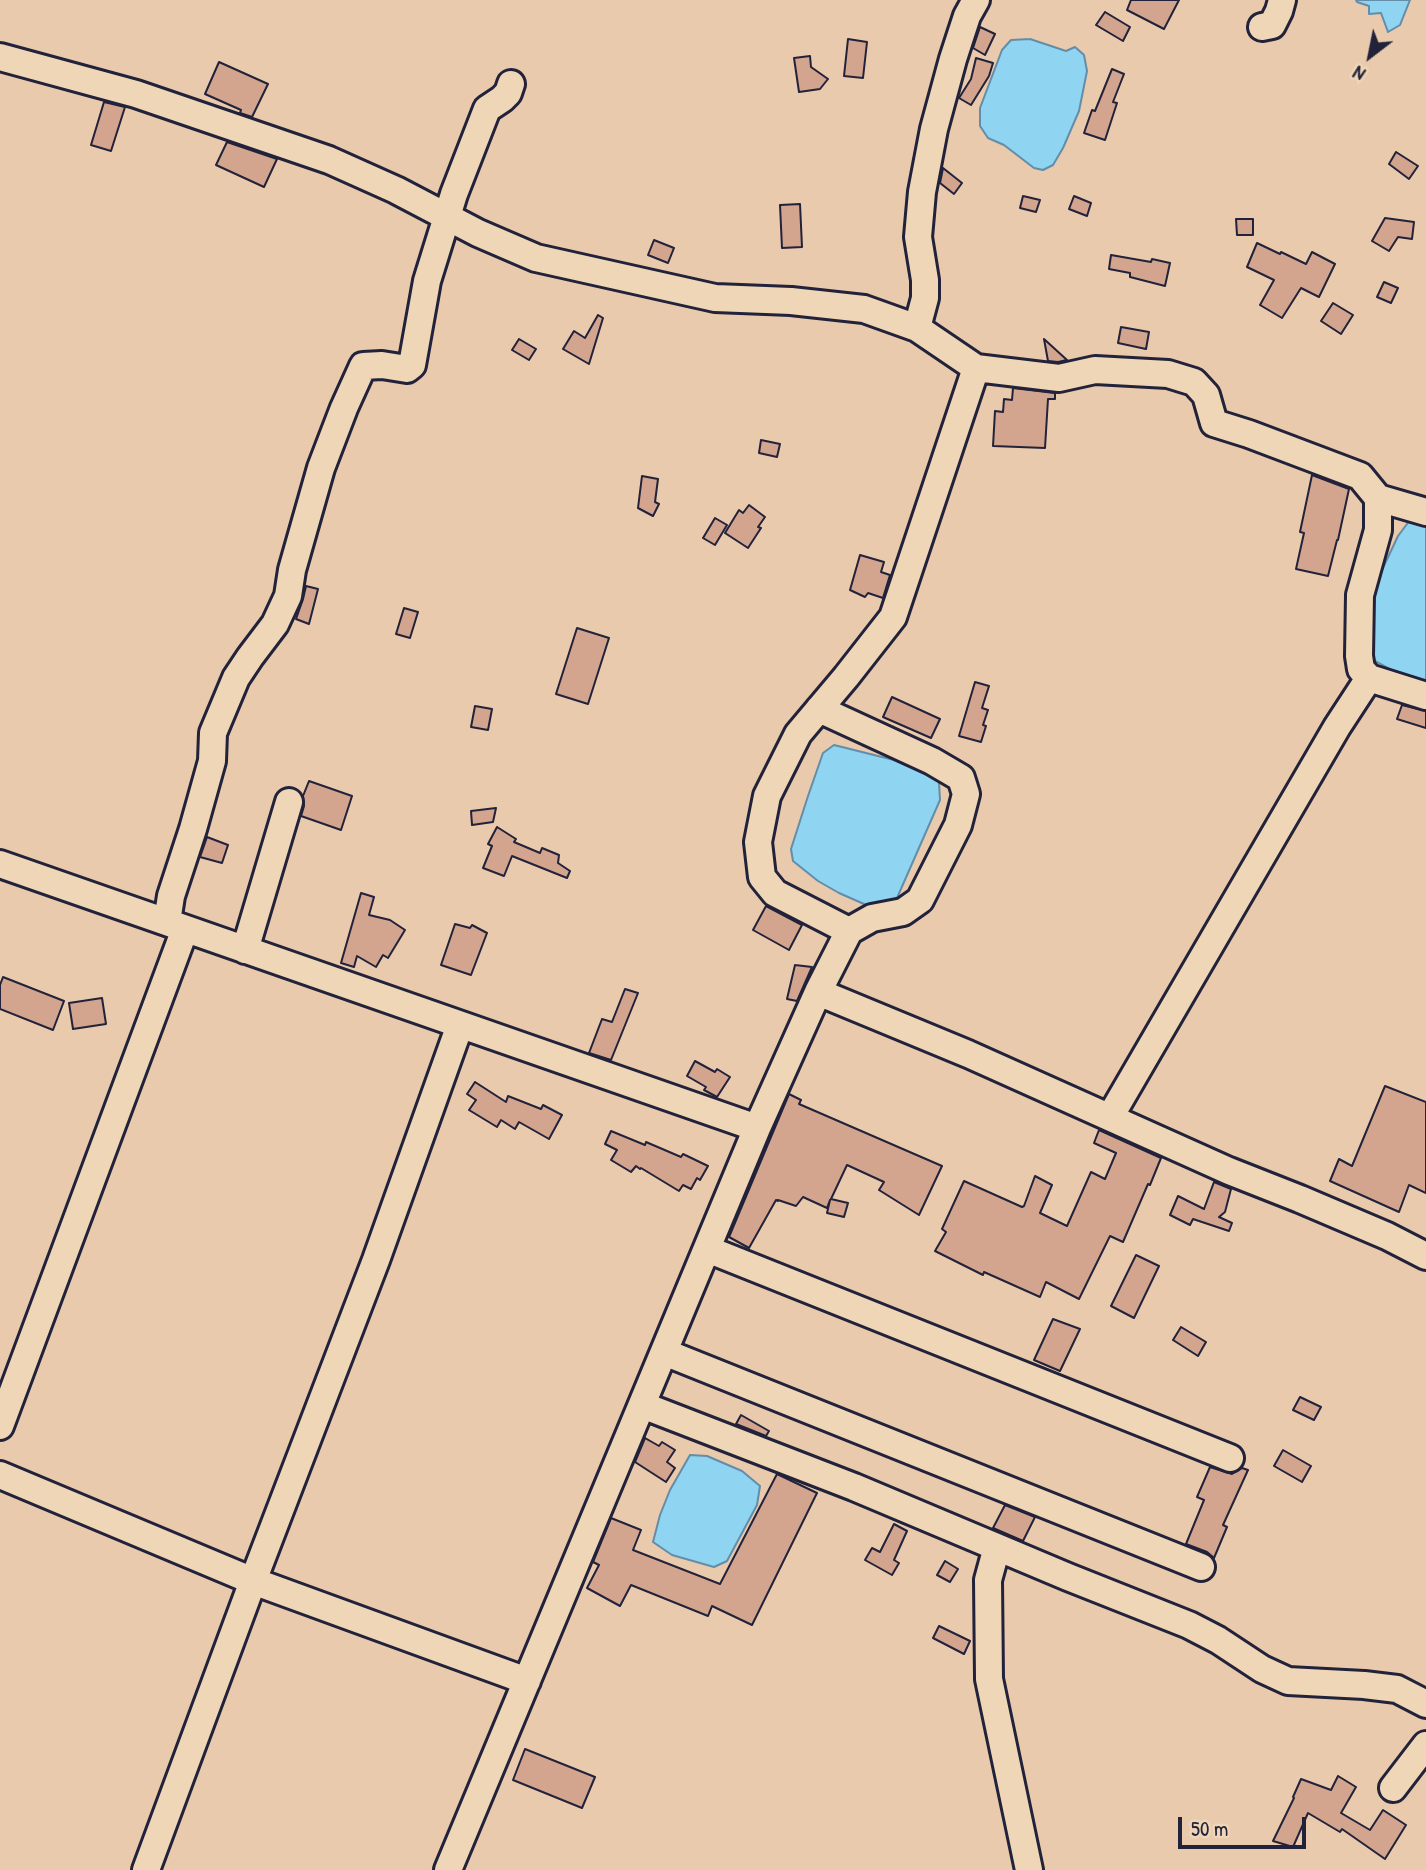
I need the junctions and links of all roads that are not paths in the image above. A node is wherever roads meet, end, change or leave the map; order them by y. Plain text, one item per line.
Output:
1 (976, 0) edge
2 (1282, 0) edge
3 (1262, 27) dead end
4 (0, 57) edge
5 (511, 84) dead end
6 (447, 217) junction
7 (917, 328) junction
8 (976, 368) junction
9 (1378, 498) junction
10 (1426, 512) edge
11 (1369, 678) junction
12 (1426, 696) edge
13 (819, 709) junction
14 (289, 802) dead end
15 (0, 864) edge
16 (176, 925) junction
17 (849, 930) junction
18 (245, 950) junction
19 (818, 992) junction
20 (460, 1025) junction
21 (1110, 1118) junction
22 (757, 1128) junction
23 (707, 1249) junction
24 (1426, 1256) edge
25 (664, 1352) junction
26 (642, 1405) junction
27 (0, 1426) edge
28 (1230, 1458) dead end
29 (0, 1475) edge
30 (997, 1548) junction
31 (1201, 1567) dead end
32 (253, 1581) junction
33 (527, 1681) junction
34 (1426, 1704) edge
35 (1426, 1745) edge
36 (1393, 1788) dead end
37 (146, 1870) edge
38 (448, 1870) edge
39 (1029, 1870) edge

1 - 7 street
2 - 3 street
4 - 6 street
5 - 6 street
6 - 7 street
6 - 16 street
7 - 8 street
8 - 9 street
8 - 13 street
9 - 10 street
9 - 11 street
11 - 12 street
11 - 21 street
13 - 17 street
13 - 17 street
14 - 18 street
15 - 16 street
16 - 18 street
16 - 27 street
17 - 19 street
18 - 20 street
19 - 21 street
19 - 22 street
20 - 22 street
20 - 32 street
21 - 24 street
22 - 23 street
23 - 25 street
23 - 28 street
25 - 26 street
25 - 31 street
26 - 30 street
26 - 33 street
29 - 32 street
30 - 34 street
30 - 39 street
32 - 33 street
32 - 37 street
33 - 38 street
35 - 36 street

